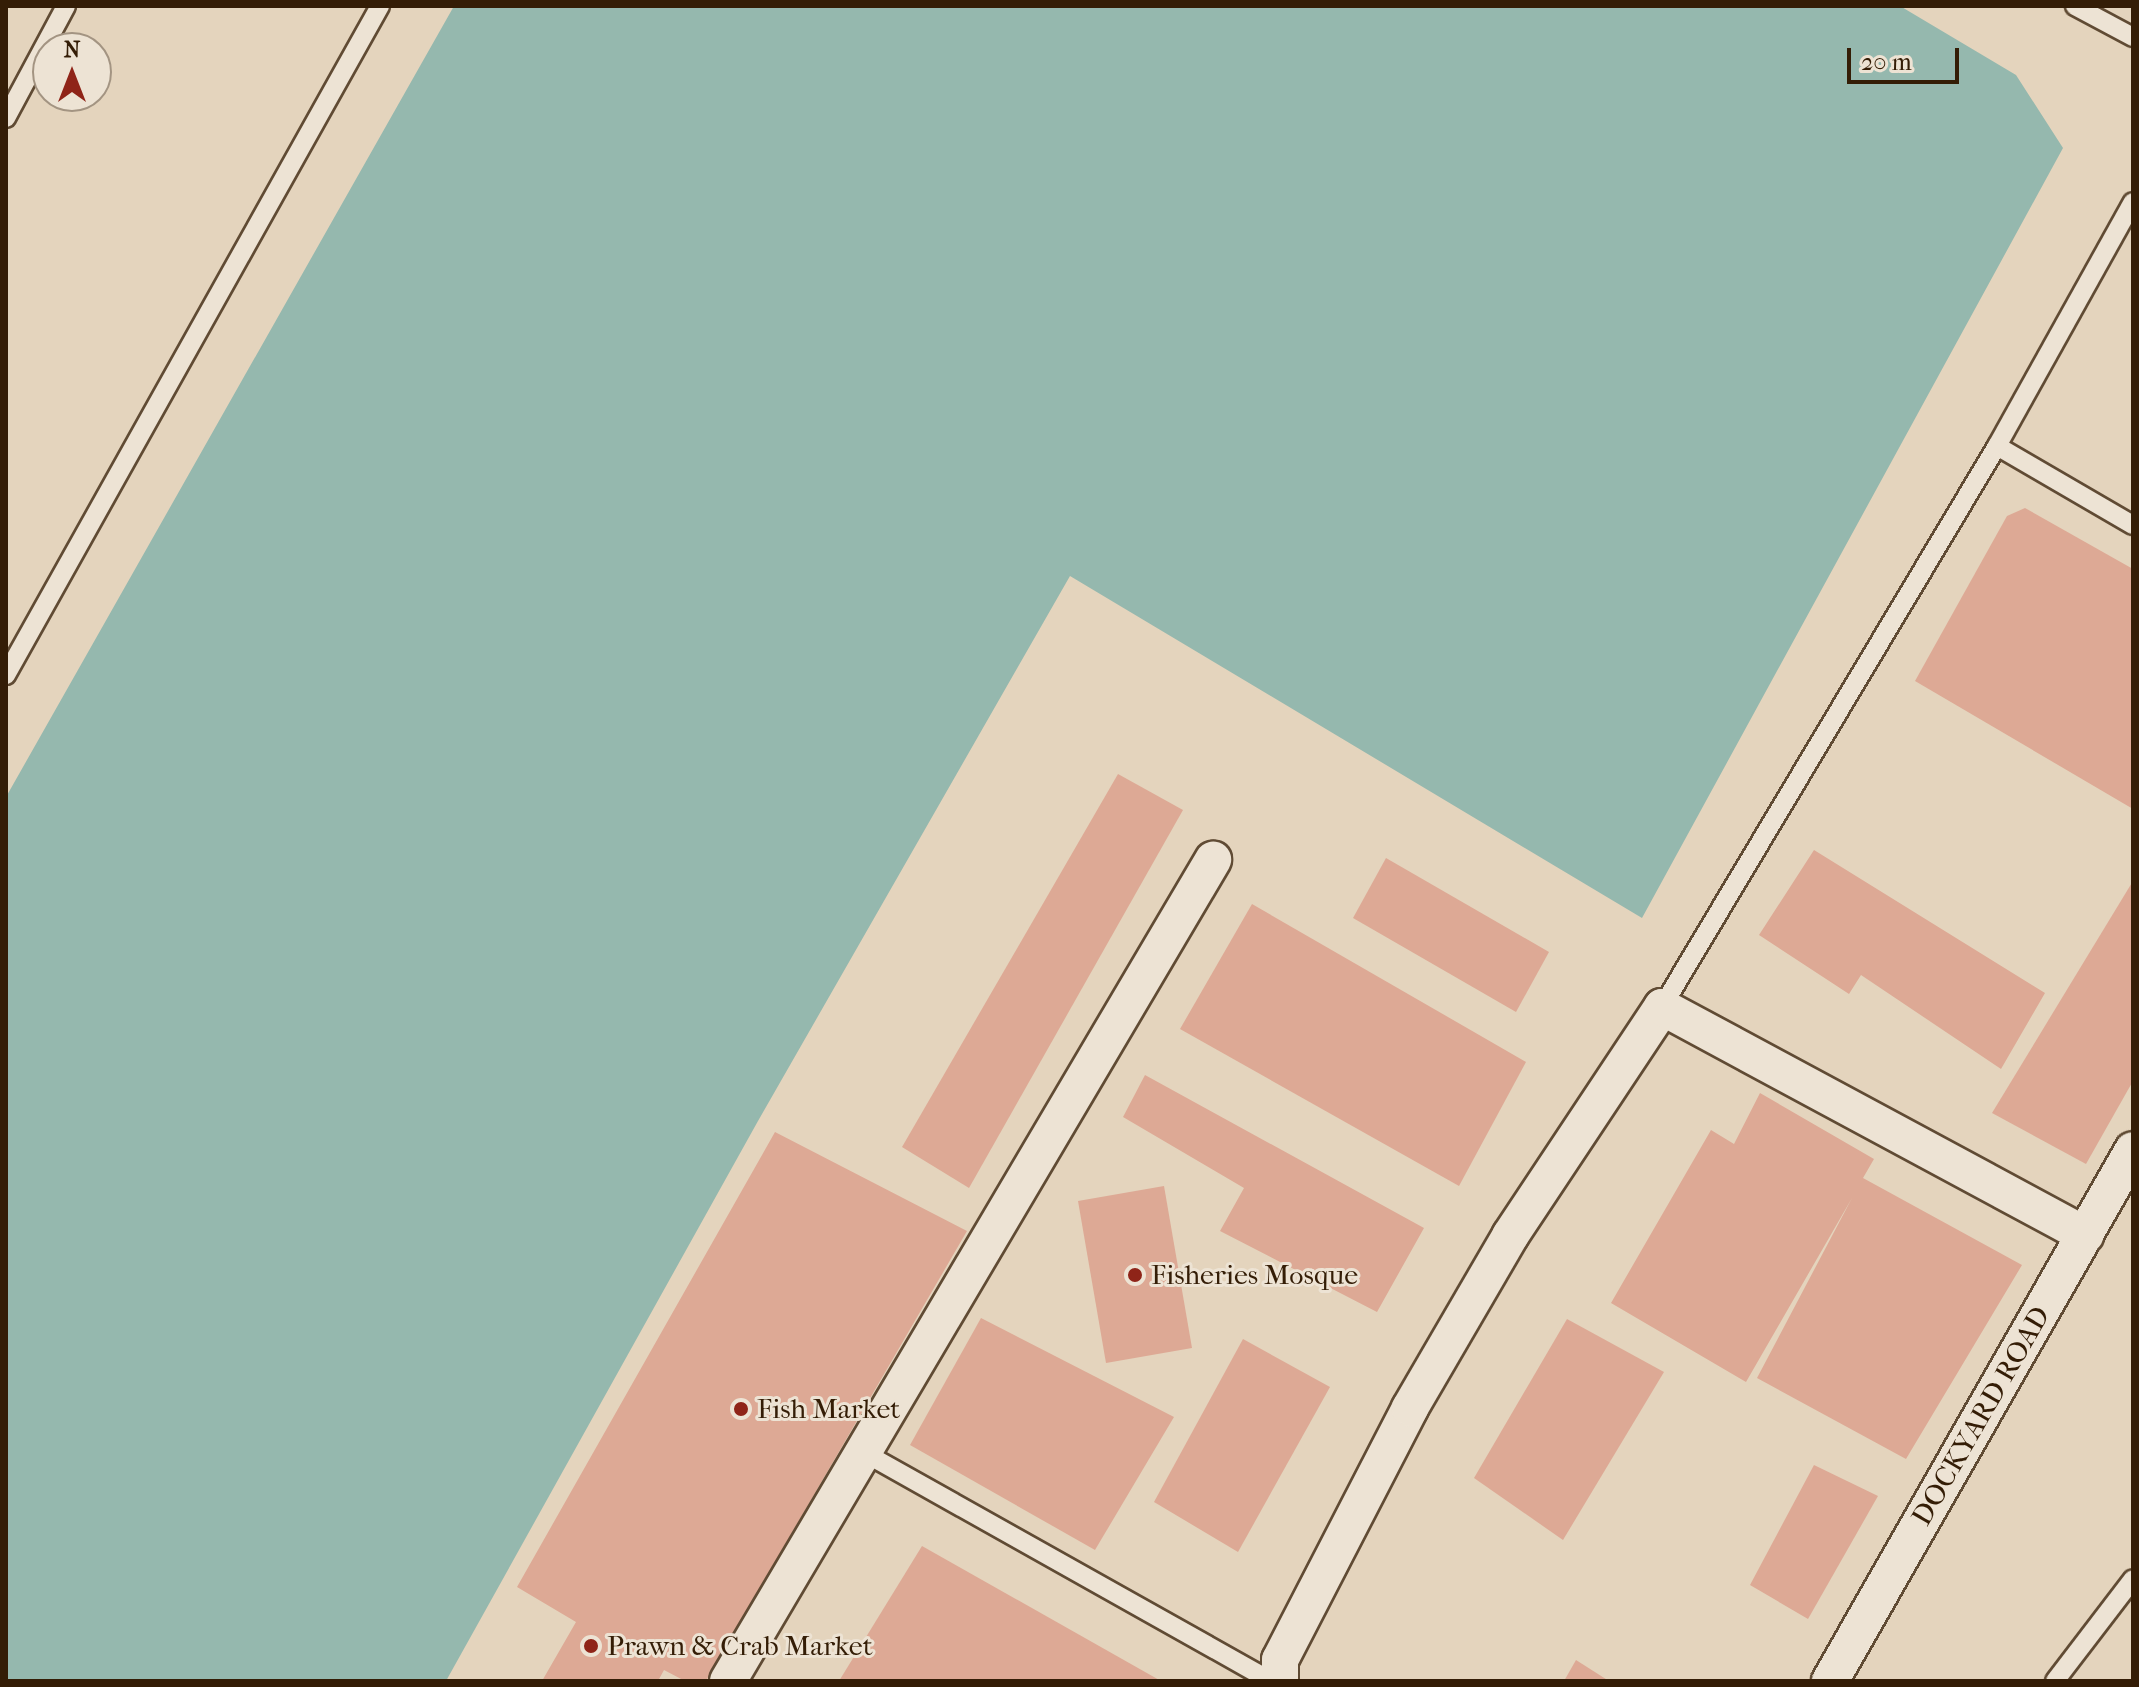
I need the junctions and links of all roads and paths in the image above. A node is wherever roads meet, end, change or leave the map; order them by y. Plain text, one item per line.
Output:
1 (66, 6) edge
2 (380, 6) edge
3 (2075, 6) edge
4 (2133, 37) edge
5 (6, 118) edge
6 (2133, 202) edge
7 (1997, 446) junction
8 (2133, 525) edge
9 (6, 675) edge
10 (1213, 860) dead end
11 (1662, 1007) junction
12 (2133, 1150) edge
13 (2085, 1235) junction
14 (863, 1452) junction
15 (2133, 1579) edge
16 (728, 1681) edge
17 (1271, 1681) edge
18 (1280, 1681) edge
19 (1830, 1681) edge
20 (2055, 1681) edge

1 - 5 lane
2 - 9 lane
3 - 4 lane
6 - 7 lane
7 - 8 lane
7 - 11 lane
10 - 14 street
11 - 13 street
11 - 18 street
12 - 13 street, DOCKYARD ROAD
13 - 19 street, DOCKYARD ROAD
14 - 16 street
14 - 17 lane
15 - 20 lane

